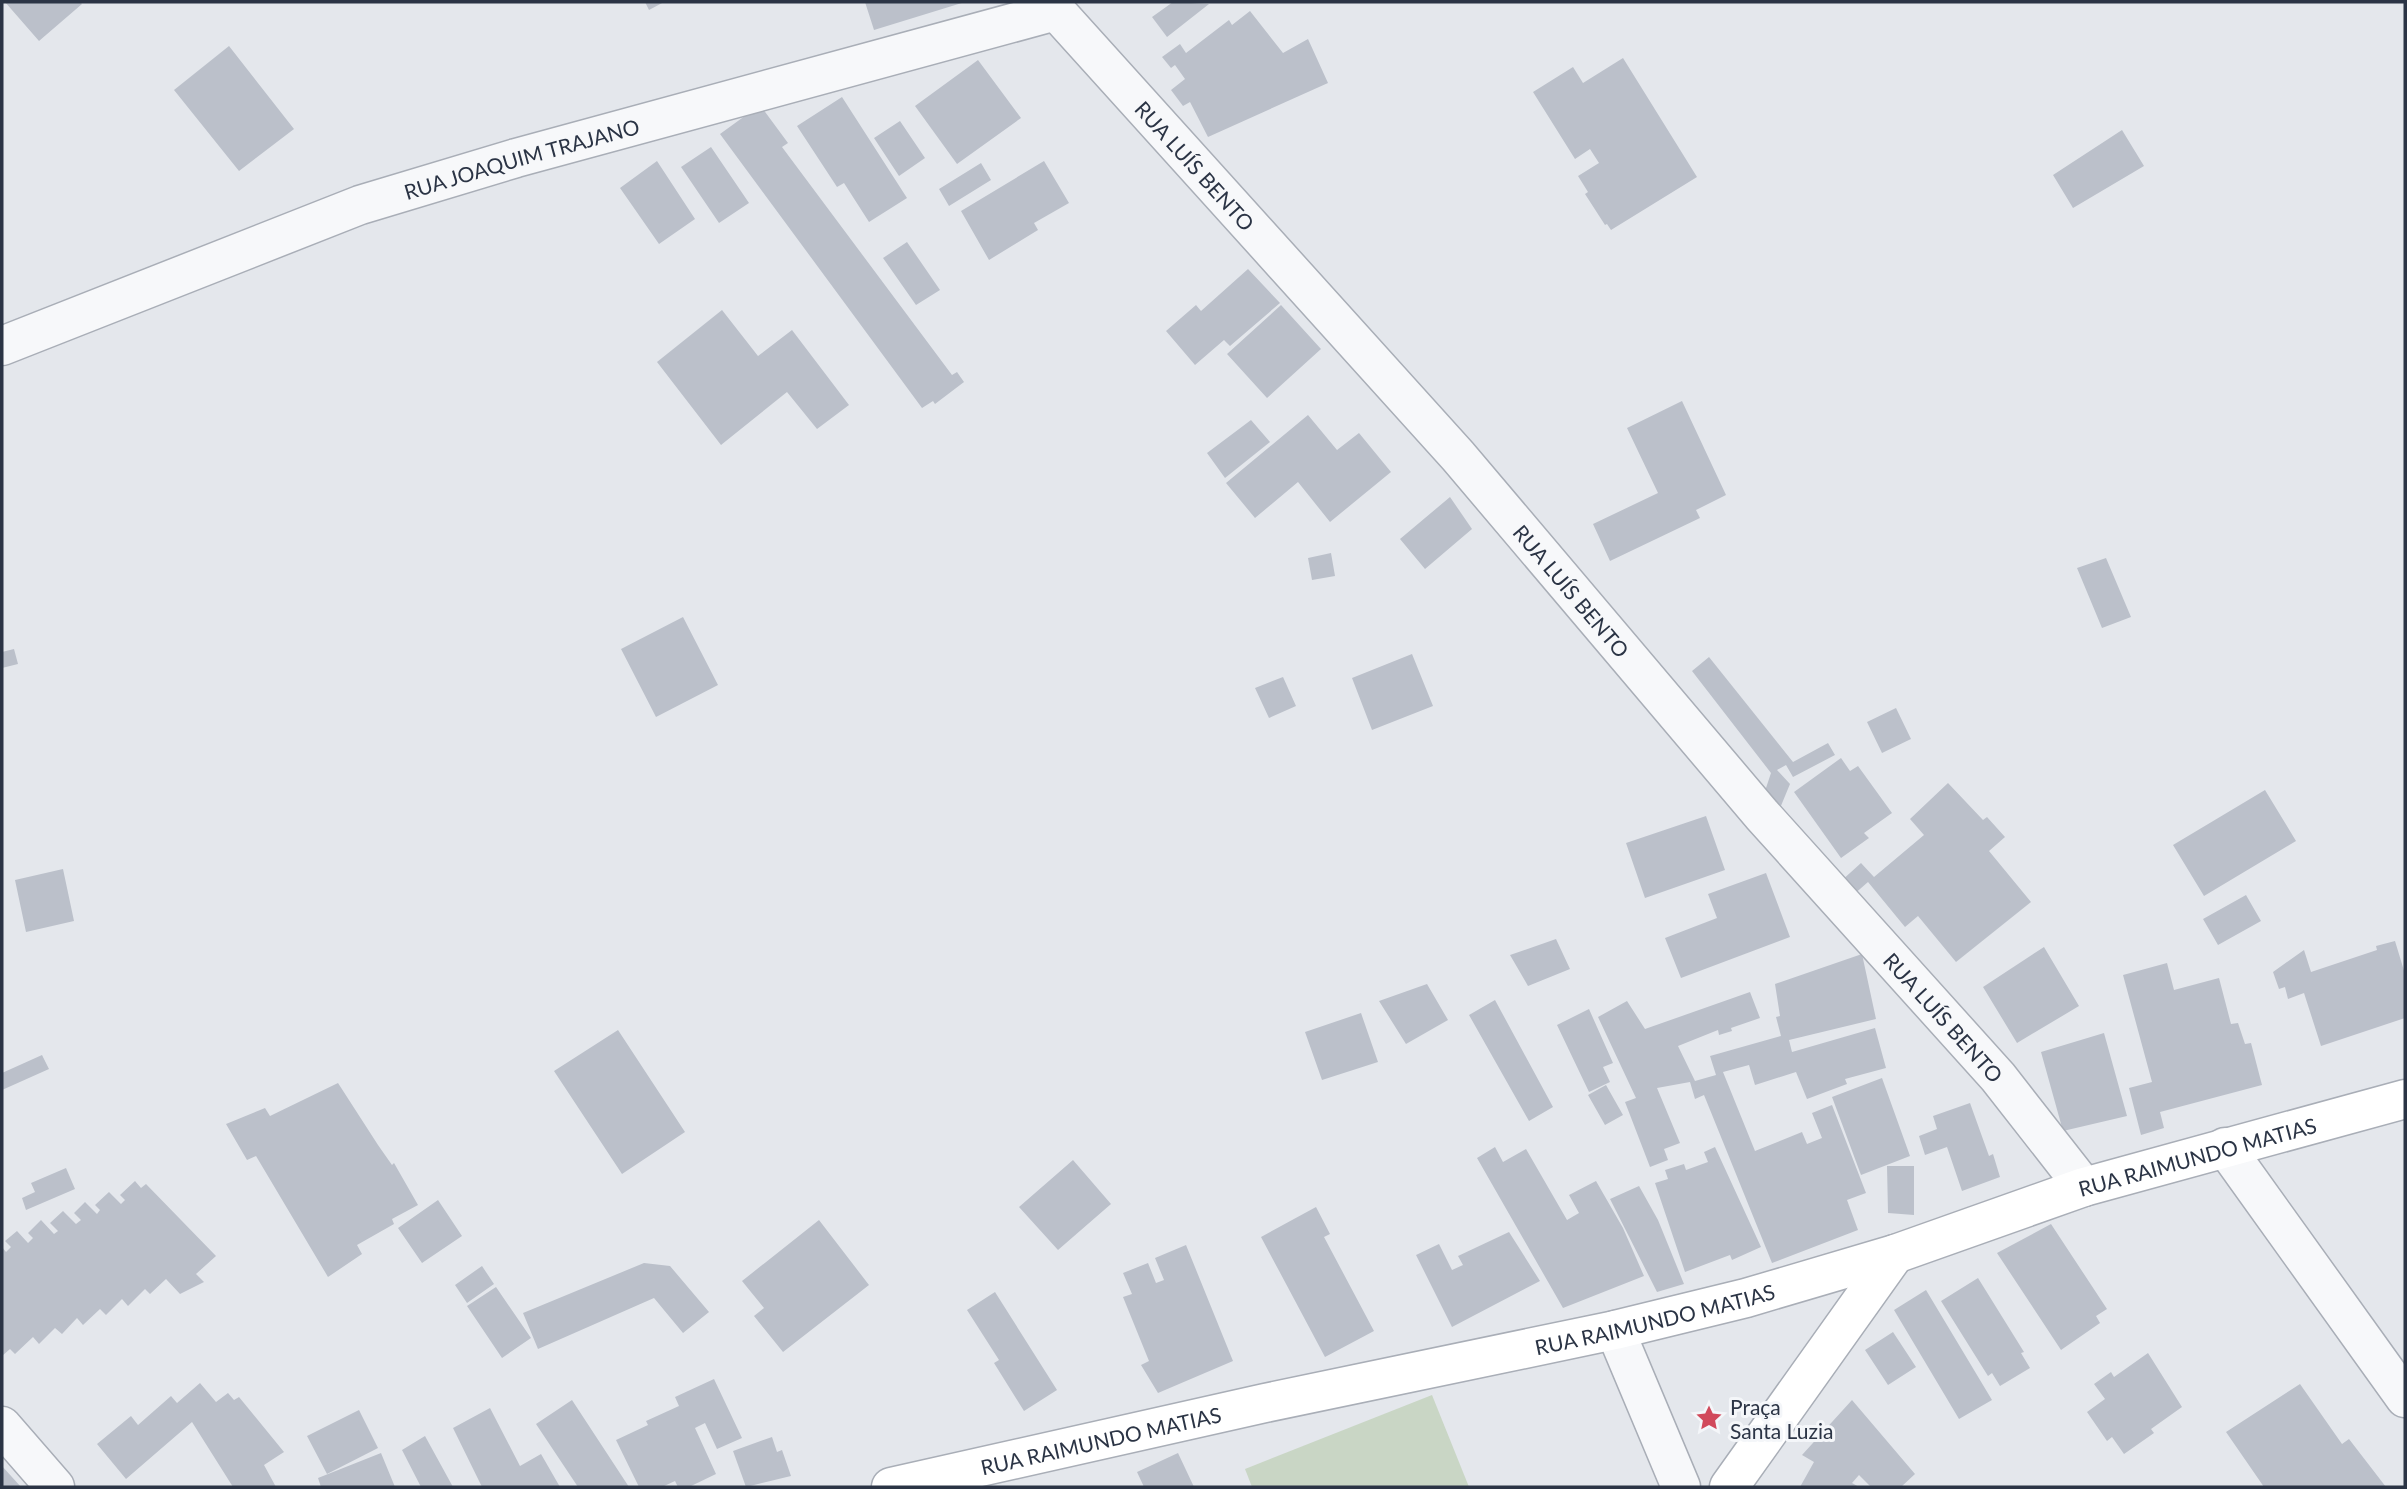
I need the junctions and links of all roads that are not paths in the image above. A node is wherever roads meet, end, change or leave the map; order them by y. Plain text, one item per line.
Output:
1 (1052, 6) edge
2 (2, 346) edge
3 (2405, 1099) edge
4 (2225, 1147) junction
5 (2084, 1187) junction
6 (1895, 1254) junction
7 (1615, 1330) junction
8 (2405, 1398) edge
9 (2, 1426) edge
10 (55, 1487) edge
11 (891, 1487) edge
12 (1681, 1487) edge
13 (1730, 1487) edge

1 - 2 street, RUA JOAQUIM TRAJANO
1 - 5 street, RUA LUÍS BENTO
3 - 4 street, RUA RAIMUNDO MATIAS
4 - 5 street, RUA RAIMUNDO MATIAS
4 - 8 street
5 - 6 street, RUA RAIMUNDO MATIAS
6 - 7 street, RUA RAIMUNDO MATIAS
6 - 13 street
7 - 11 street, RUA RAIMUNDO MATIAS
7 - 12 street
9 - 10 street

